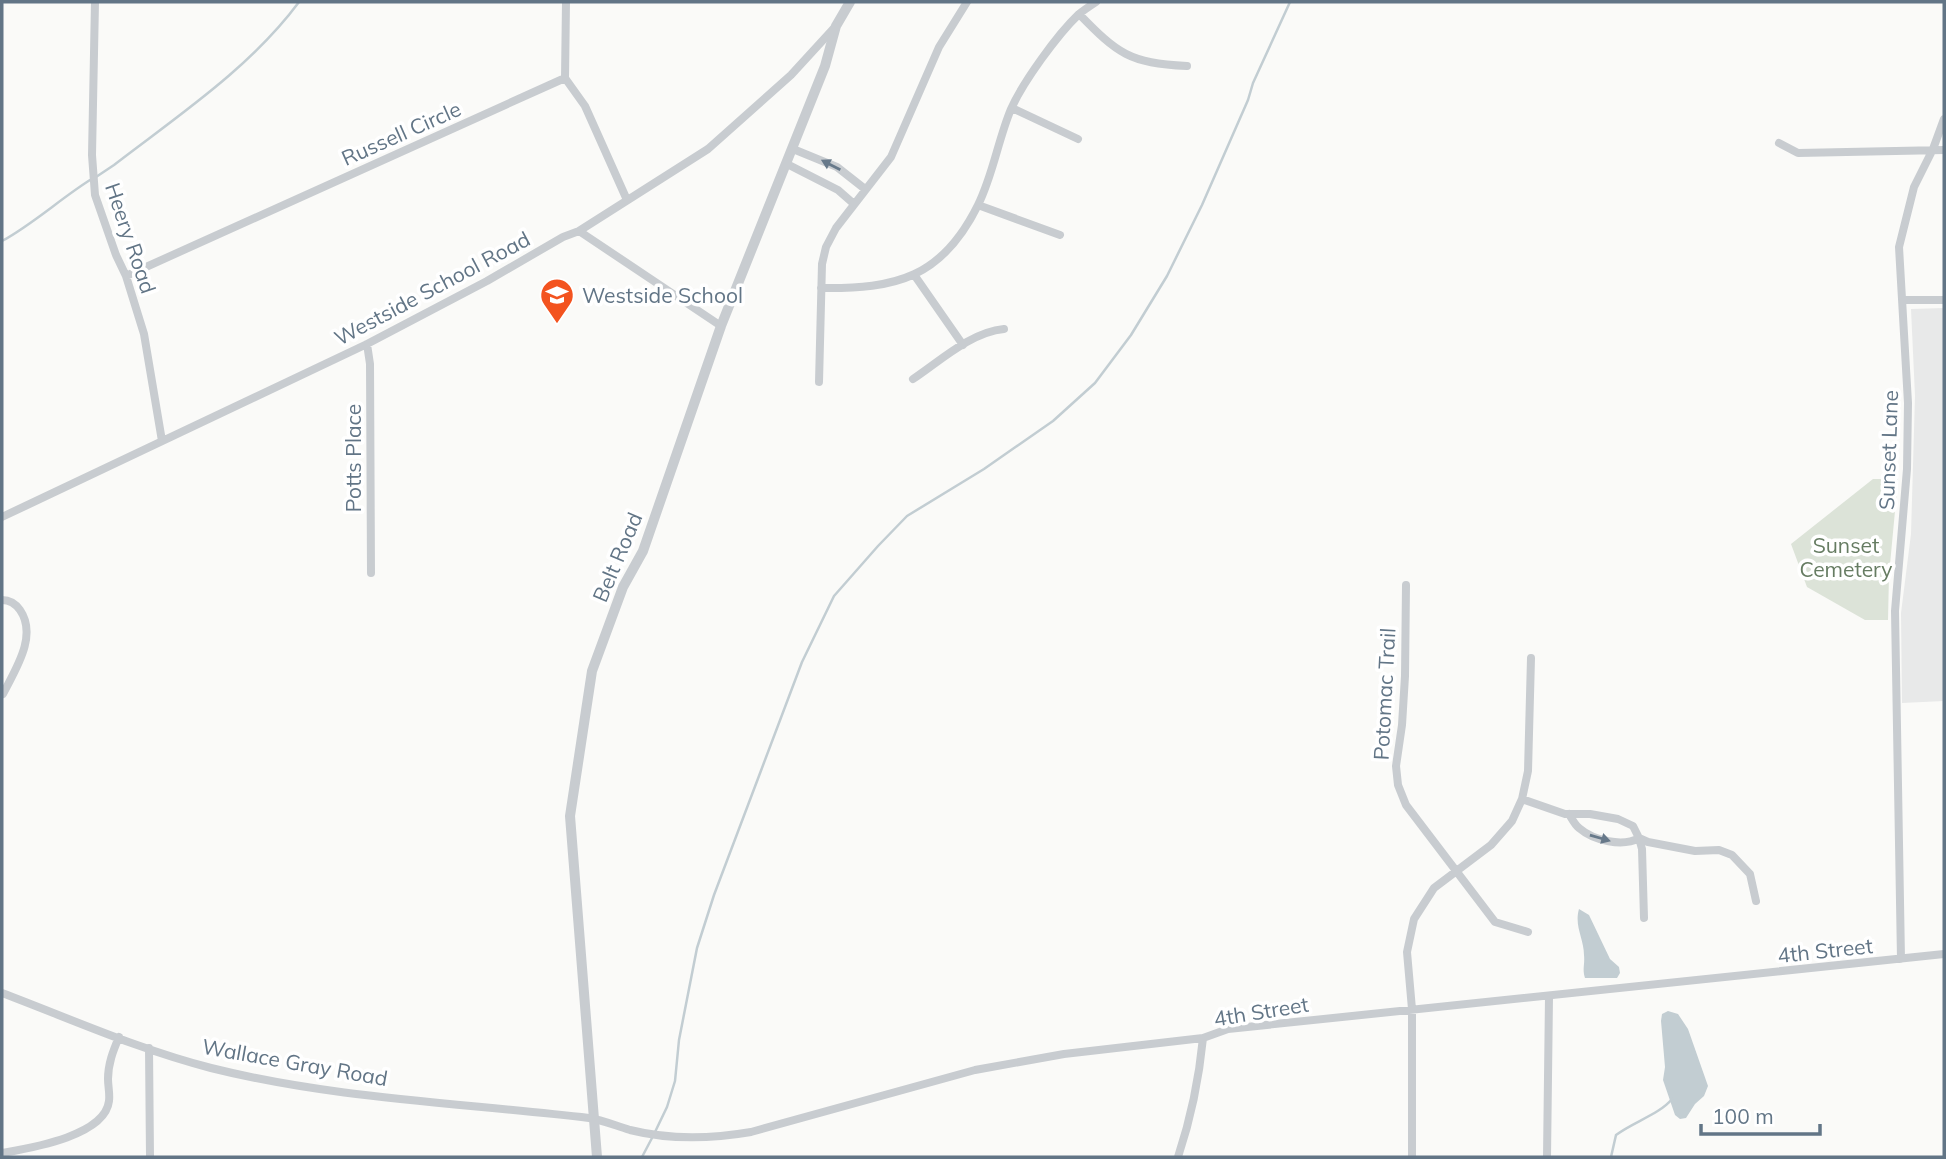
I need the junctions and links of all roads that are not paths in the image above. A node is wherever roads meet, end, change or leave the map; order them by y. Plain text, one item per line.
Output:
1 (95, 2) edge
2 (566, 2) edge
3 (850, 2) edge
4 (967, 2) edge
5 (1096, 2) edge
6 (1079, 14) junction
7 (836, 26) junction
8 (1187, 66) dead end
9 (565, 78) junction
10 (1012, 108) junction
11 (1944, 119) edge
12 (1079, 139) dead end
13 (1779, 143) dead end
14 (793, 149) junction
15 (1933, 149) junction
16 (1944, 150) edge
17 (787, 164) junction
18 (865, 189) junction
19 (627, 200) junction
20 (854, 204) junction
21 (978, 205) junction
22 (579, 231) junction
23 (1060, 235) dead end
24 (126, 276) junction
25 (915, 276) junction
26 (821, 288) junction
27 (1902, 300) junction
28 (1944, 300) edge
29 (721, 326) junction
30 (1004, 329) dead end
31 (367, 344) junction
32 (963, 345) junction
33 (912, 379) dead end
34 (819, 382) dead end
35 (162, 442) junction
36 (2, 517) edge
37 (371, 573) dead end
38 (1406, 585) dead end
39 (2, 600) edge
40 (1531, 658) dead end
41 (3, 694) edge
42 (1522, 799) junction
43 (1569, 814) junction
44 (1639, 838) junction
45 (1456, 870) junction
46 (1756, 901) dead end
47 (1644, 918) dead end
48 (1528, 932) dead end
49 (1944, 954) edge
50 (1901, 959) junction
51 (2, 993) edge
52 (1549, 997) junction
53 (1412, 1009) junction
54 (119, 1037) junction
55 (1203, 1038) junction
56 (149, 1048) junction
57 (593, 1119) junction
58 (2, 1153) edge
59 (150, 1157) edge
60 (597, 1157) edge
61 (1178, 1157) edge
62 (1412, 1157) edge
63 (1547, 1157) edge

1 - 24 street, Heery Road
2 - 9 street
3 - 7 street, Belt Road
4 - 18 street
5 - 6 street
6 - 8 street
6 - 10 street
7 - 14 street, Belt Road
7 - 19 street, Westside School Road
9 - 19 street
9 - 24 street, Russell Circle
10 - 12 street
10 - 21 street
11 - 15 street, Sunset Lane
13 - 15 street
14 - 17 street, Belt Road
18 -> 14 street
15 - 16 street
15 - 27 street, Sunset Lane
17 - 20 street
17 - 29 street, Belt Road
18 - 20 street
19 - 22 street, Westside School Road
20 - 26 street
21 - 23 street
21 - 25 street
22 - 29 street
22 - 31 street, Westside School Road
24 - 35 street, Heery Road
25 - 26 street
25 - 32 street
26 - 34 street
27 - 28 street
27 - 50 street, Sunset Lane
29 - 57 street, Belt Road
30 - 32 street
31 - 35 street, Westside School Road
31 - 37 street, Potts Place
32 - 33 street
35 - 36 street, Westside School Road
38 - 45 street, Potomac Trail
39 - 41 street
40 - 42 street
42 - 43 street
42 - 45 street
43 - 44 street
43 -> 44 street
44 - 46 street
44 - 47 street
45 - 48 street, Potomac Trail
45 - 53 street
49 - 50 street, 4th Street
50 - 52 street, 4th Street
51 - 54 street, Wallace Gray Road
52 - 53 street, 4th Street
52 - 63 street
53 - 55 street, 4th Street
53 - 62 street
54 - 56 street, Wallace Gray Road
54 - 58 street
55 - 57 street, 4th Street
55 - 61 street
56 - 57 street, Wallace Gray Road
56 - 59 street
57 - 60 street, Belt Road

